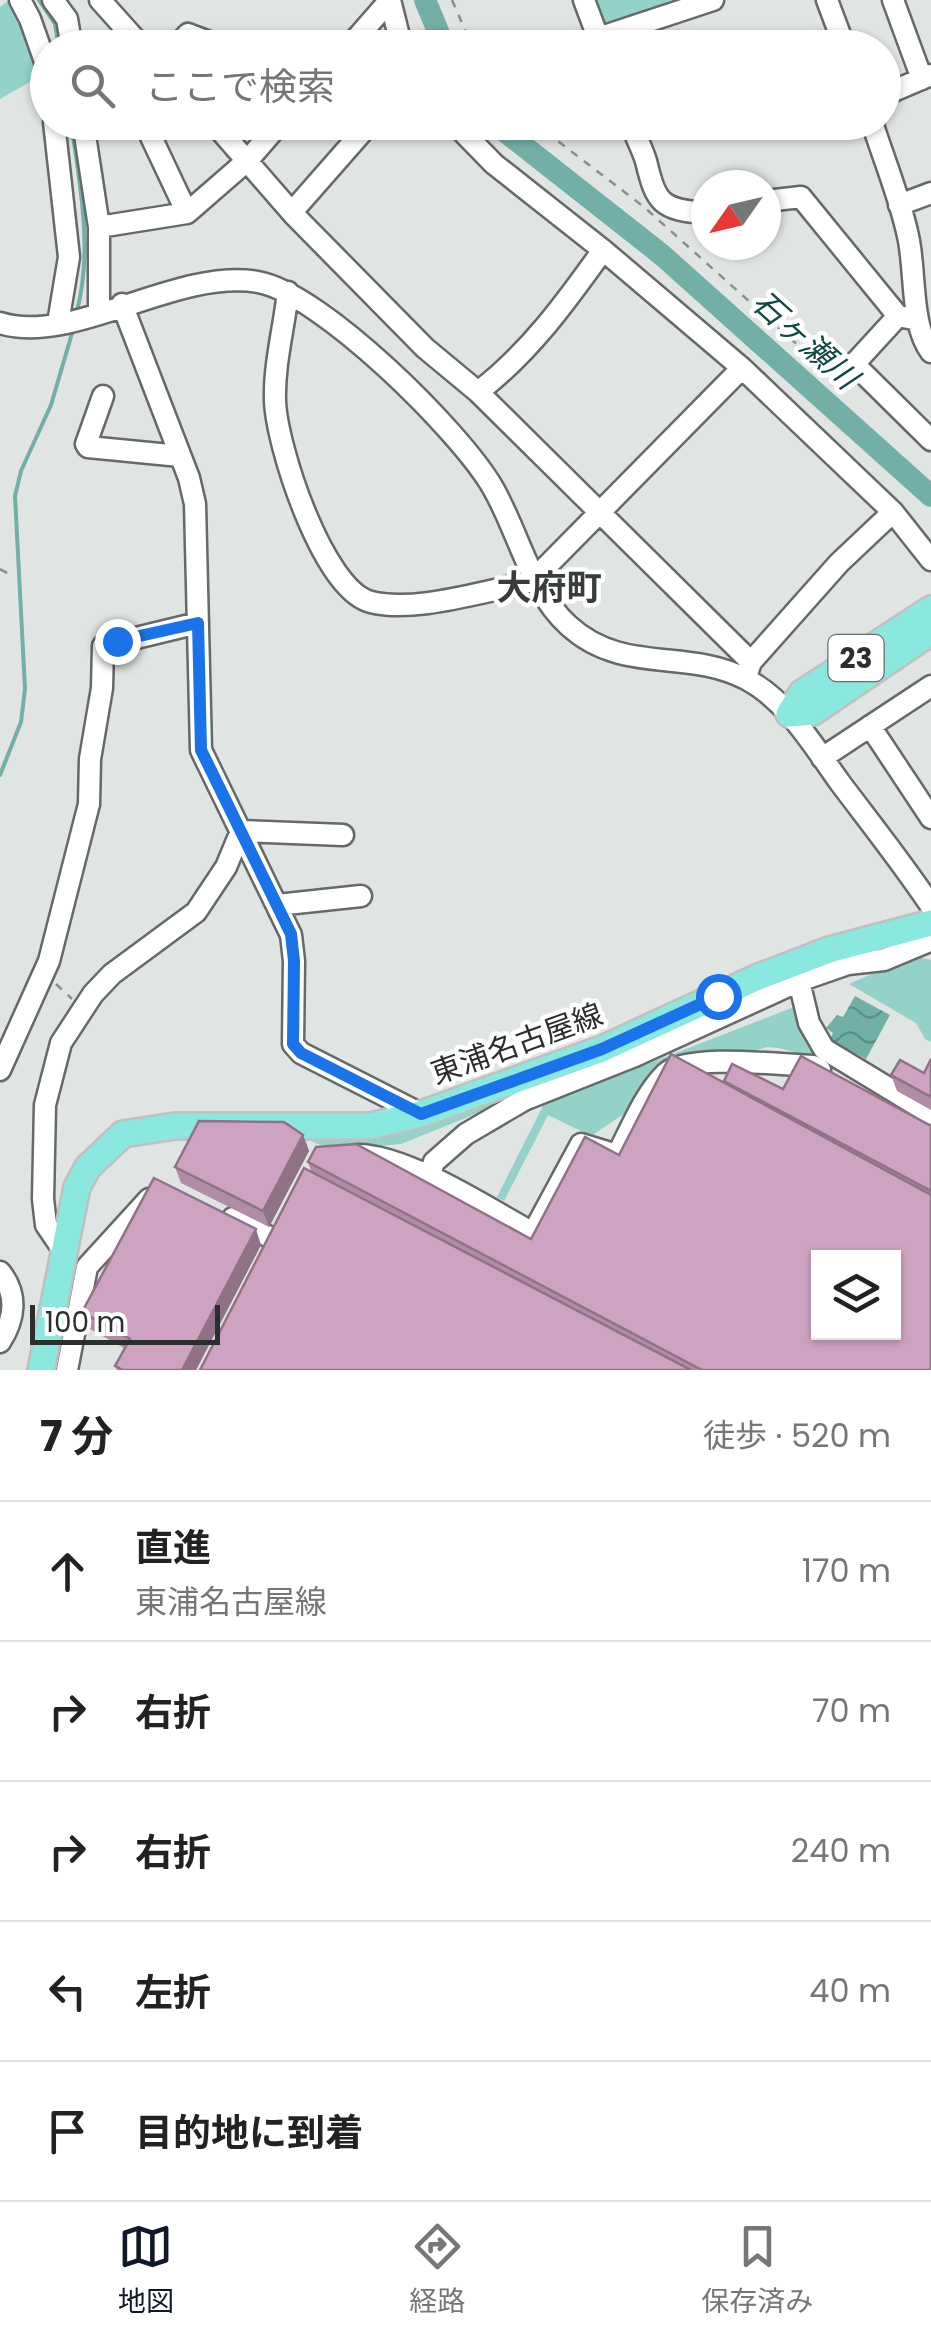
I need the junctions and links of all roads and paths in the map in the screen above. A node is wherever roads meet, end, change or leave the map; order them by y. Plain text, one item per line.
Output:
1 (20, 0) edge
2 (54, 0) edge
3 (100, 0) edge
4 (452, 0) edge
5 (584, 0) edge
6 (713, 0) edge
7 (827, 0) edge
8 (892, 0) edge
9 (34, 30) edge
10 (69, 30) edge
11 (127, 30) edge
12 (364, 30) edge
13 (398, 30) edge
14 (464, 30) edge
15 (595, 30) edge
16 (634, 30) edge
17 (838, 30) edge
18 (927, 77) edge
19 (901, 88) edge
20 (56, 140) edge
21 (86, 140) edge
22 (153, 140) edge
23 (230, 140) edge
24 (265, 140) edge
25 (355, 140) edge
26 (471, 140) edge
27 (557, 140) edge
28 (638, 140) edge
29 (878, 140) edge
30 (248, 160) junction
31 (931, 192) edge
32 (781, 198) edge
33 (899, 205) junction
34 (292, 212) junction
35 (691, 212) edge
36 (187, 213) junction
37 (99, 227) junction
38 (603, 250) junction
39 (923, 280) edge
40 (288, 292) junction
41 (122, 304) junction
42 (908, 318) junction
43 (76, 319) junction
44 (0, 322) edge
45 (931, 352) edge
46 (854, 364) junction
47 (742, 368) junction
48 (478, 392) junction
49 (103, 396) dead end
50 (931, 440) edge
51 (180, 456) junction
52 (894, 512) junction
53 (602, 514) junction
54 (931, 560) edge
55 (0, 570) edge
56 (11, 575) dead end
57 (535, 578) junction
58 (931, 609) edge
59 (198, 623) junction
60 (931, 632) edge
61 (748, 670) junction
62 (931, 686) edge
63 (789, 714) junction
64 (870, 726) junction
65 (822, 758) junction
66 (931, 818) edge
67 (241, 831) junction
68 (343, 835) dead end
69 (361, 896) dead end
70 (277, 905) junction
71 (931, 906) edge
72 (931, 923) edge
73 (931, 936) edge
74 (42, 976) junction
75 (799, 981) junction
76 (82, 1009) junction
77 (0, 1070) edge
78 (421, 1114) junction
79 (925, 1121) edge
80 (334, 1157) edge
81 (429, 1178) junction
82 (164, 1183) edge
83 (212, 1208) edge
84 (275, 1240) edge
85 (63, 1250) junction
86 (0, 1272) edge
87 (0, 1342) edge
88 (41, 1370) edge
89 (67, 1370) edge

1 - 9 street
2 - 10 street
3 - 11 street
4 - 14 path
5 - 15 street
6 - 16 street
7 - 17 street
8 - 18 street
12 - 13 street
18 - 19 street
20 - 43 street
21 - 37 street
22 - 36 street
23 - 30 street
24 - 30 street
25 - 34 street
26 - 38 street
27 - 46 path
28 - 35 street
29 - 33 street
30 - 34 street
30 - 36 street
31 - 33 street
32 - 42 street
33 - 39 street
34 - 48 street
36 - 37 street
37 - 43 street
38 - 47 street
38 - 48 street
39 - 42 street
40 - 41 street
40 - 57 street
40 - 57 street
41 - 43 street
41 - 51 street
42 - 45 street
42 - 46 street
43 - 44 street
46 - 50 street
47 - 52 street
47 - 53 street
48 - 53 street
49 - 51 street
51 - 59 street
52 - 54 street
52 - 61 street
53 - 57 street
53 - 61 street
55 - 56 path
57 - 61 street
58 - 63 main road, 23
59 - 67 street
59 - 74 street
60 - 63 main road, 23
61 - 63 street
62 - 64 street
63 - 65 street
64 - 65 street
64 - 66 street
65 - 71 street
67 - 68 street
67 - 70 street
67 - 76 street
69 - 70 street
70 - 78 street
72 - 78 main road, 東浦名古屋線
73 - 75 street
74 - 76 path
74 - 77 street
75 - 79 street
75 - 81 street
76 - 85 street
78 - 85 main road, 東浦名古屋線
79 - 81 street
80 - 81 street
82 - 89 street
83 - 84 street
85 - 88 main road, 東浦名古屋線
86 - 87 street

